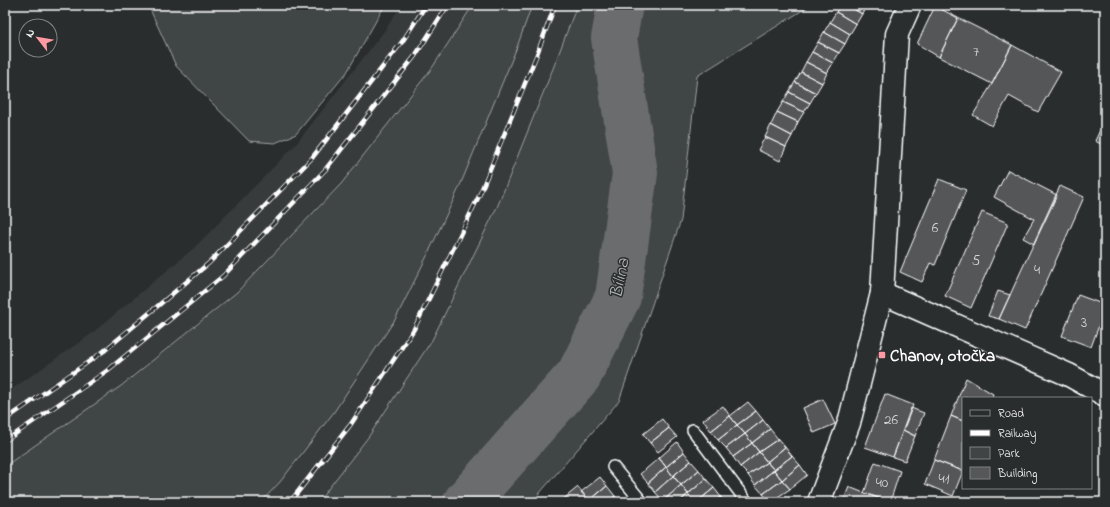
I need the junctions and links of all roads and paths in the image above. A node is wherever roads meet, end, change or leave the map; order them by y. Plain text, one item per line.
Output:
1 (910, 5) edge
2 (882, 293) junction
3 (1105, 395) edge
4 (693, 430) dead end
5 (613, 467) dead end
6 (642, 502) edge
7 (747, 502) edge
8 (819, 502) edge

1 - 2 street
2 - 3 street
2 - 8 street
4 - 7 lane
5 - 6 lane

